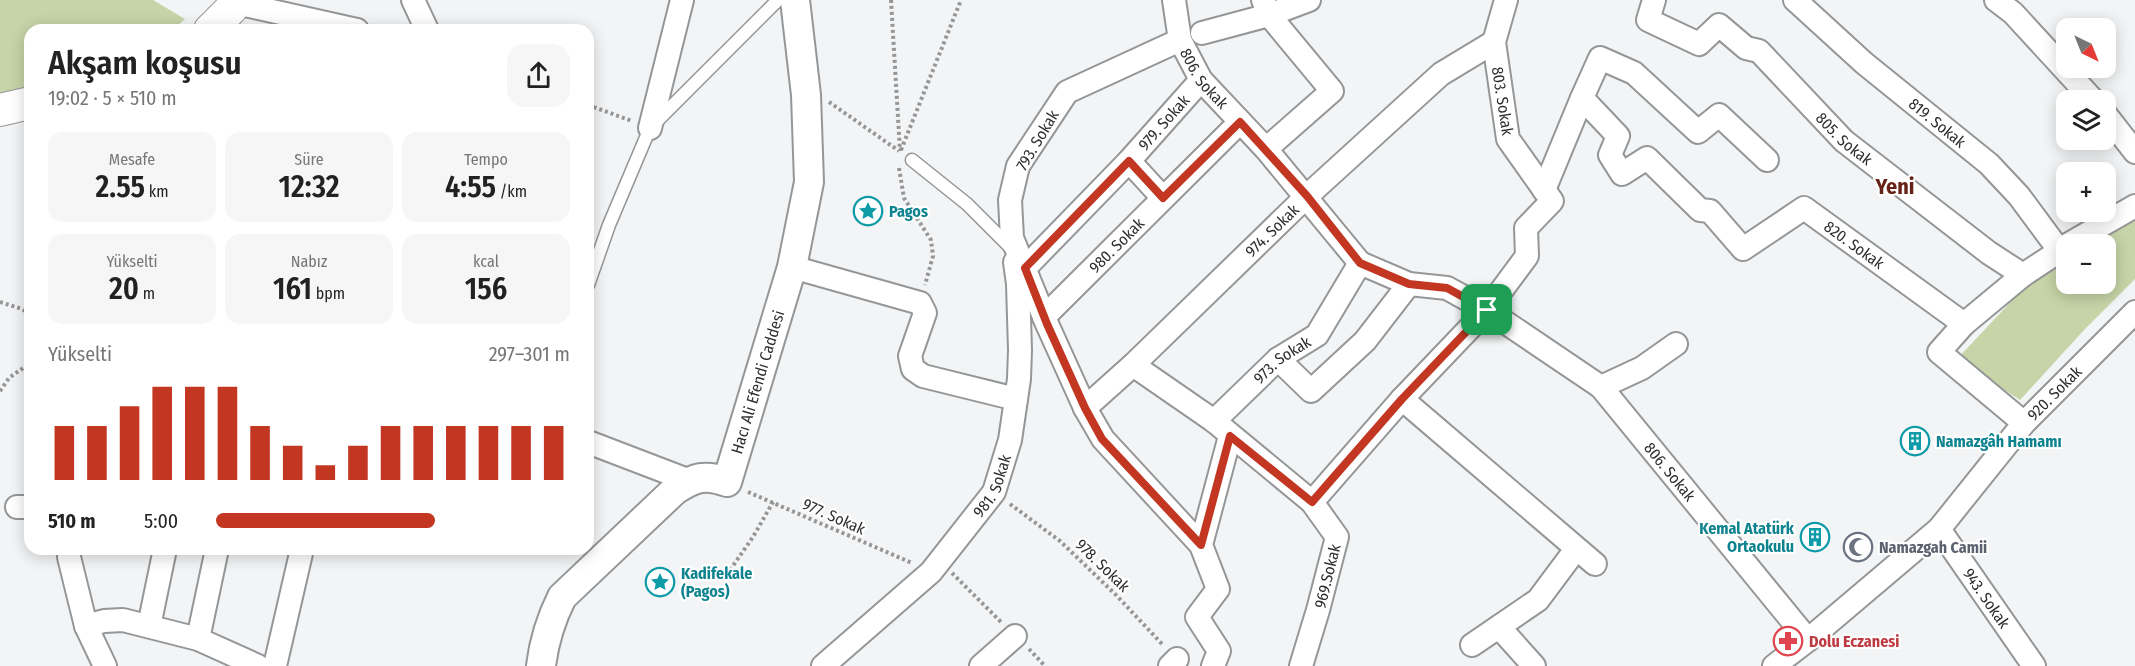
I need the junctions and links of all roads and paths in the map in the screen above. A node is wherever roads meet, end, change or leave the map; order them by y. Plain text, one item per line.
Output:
1 (413, 0) edge
2 (682, 0) edge
3 (778, 0) edge
4 (795, 0) edge
5 (961, 0) edge
6 (1174, 0) edge
7 (1309, 0) edge
8 (1506, 0) edge
9 (1654, 0) edge
10 (1800, 2) edge
11 (2011, 4) edge
12 (1266, 7) edge
13 (236, 9) edge
14 (217, 24) edge
15 (322, 24) edge
16 (424, 24) edge
17 (1202, 33) dead end
18 (1180, 40) junction
19 (1494, 42) junction
20 (1201, 80) junction
21 (2084, 90) edge
22 (1582, 98) junction
23 (24, 104) edge
24 (594, 107) edge
25 (0, 110) edge
26 (842, 110) dead end
27 (1240, 122) junction
28 (2116, 127) edge
29 (650, 128) junction
30 (1266, 149) junction
31 (900, 152) junction
32 (2135, 152) edge
33 (912, 160) joint
34 (1767, 160) dead end
35 (1129, 161) junction
36 (1544, 190) junction
37 (1307, 196) junction
38 (1163, 198) junction
39 (2135, 206) edge
40 (2087, 234) edge
41 (2056, 237) edge
42 (1017, 252) junction
43 (2056, 253) edge
44 (1360, 263) junction
45 (792, 267) junction
46 (594, 268) edge
47 (2023, 275) junction
48 (1409, 284) junction
49 (0, 302) edge
50 (24, 310) edge
51 (1487, 310) junction
52 (2132, 315) edge
53 (1044, 317) junction
54 (1964, 324) junction
55 (1676, 344) dead end
56 (1278, 359) junction
57 (1133, 364) junction
58 (24, 367) edge
59 (0, 378) edge
60 (9, 378) junction
61 (1601, 387) junction
62 (0, 391) edge
63 (1016, 399) junction
64 (1402, 399) junction
65 (1085, 408) junction
66 (2024, 423) junction
67 (1222, 428) junction
68 (594, 444) edge
69 (690, 481) junction
70 (727, 482) junction
71 (994, 492) junction
72 (773, 502) junction
73 (1312, 502) junction
74 (1939, 529) junction
75 (1201, 545) junction
76 (1576, 549) junction
77 (69, 555) edge
78 (164, 555) edge
79 (216, 555) edge
80 (301, 555) edge
81 (1595, 564) dead end
82 (936, 567) junction
83 (730, 570) dead end
84 (86, 626) junction
85 (149, 626) junction
86 (1499, 627) junction
87 (1015, 636) junction
88 (198, 639) junction
89 (1808, 640) junction
90 (1472, 645) dead end
91 (1174, 663) edge
92 (105, 666) edge
93 (258, 666) edge
94 (275, 666) edge
95 (541, 666) edge
96 (823, 666) edge
97 (981, 666) edge
98 (1045, 666) edge
99 (1213, 666) edge
100 (1301, 666) edge
101 (1534, 666) edge
102 (1774, 666) edge
103 (2034, 666) edge

1 - 16 street
2 - 29 street
3 - 29 lane
4 - 45 street, Hacı Ali Efendi Caddesi
5 - 31 path
6 - 18 street, 806. Sokak
7 - 12 street
8 - 19 street, 803. Sokak
9 - 47 street, 805. Sokak
10 - 41 street, 819. Sokak
11 - 21 street
12 - 17 street
12 - 30 street
13 - 14 main road
13 - 15 street
18 - 20 street, 806. Sokak
18 - 42 street, 793. Sokak
19 - 36 street, 803. Sokak
19 - 37 street, 974. Sokak
20 - 27 street, 806. Sokak
20 - 35 street, 979. Sokak
22 - 34 street
22 - 36 street
22 - 54 street, 820. Sokak
23 - 25 main road
24 - 29 path
26 - 31 path
27 - 30 street, 806. Sokak
27 - 38 street, 980. Sokak
28 - 32 street
29 - 46 lane
30 - 37 street, 806. Sokak
31 - 33 path
33 - 42 lane
35 - 38 street
35 - 42 street, 979. Sokak
36 - 51 street
37 - 44 street, 806. Sokak
37 - 57 street, 974. Sokak
38 - 53 street, 980. Sokak
39 - 40 street
42 - 53 street, 793. Sokak
42 - 63 street, 981. Sokak
43 - 47 street
44 - 48 street, 806. Sokak
44 - 56 street, 973. Sokak
45 - 63 street
45 - 70 street, Hacı Ali Efendi Caddesi
47 - 54 street
48 - 51 street, 806. Sokak
48 - 56 street
49 - 50 path
51 - 61 street, 806. Sokak
51 - 64 street
52 - 66 street, 920. Sokak
53 - 65 street, 793. Sokak
54 - 66 street
55 - 61 street
56 - 67 street, 973. Sokak
57 - 65 street, 974. Sokak
57 - 67 street, 969.Sokak
58 - 60 path
59 - 60 path
60 - 62 path
61 - 89 street, 806. Sokak
63 - 71 street, 981. Sokak
64 - 73 street
64 - 76 street
65 - 75 street, 793. Sokak
66 - 74 street, 920. Sokak
67 - 73 street, 969.Sokak
67 - 75 street
68 - 69 street
69 - 70 street
69 - 95 street
70 - 72 path, 977. Sokak
71 - 82 street, 981. Sokak
71 - 91 path, 978. Sokak
72 - 82 path, 977. Sokak
72 - 83 path
73 - 100 street, 969.Sokak
74 - 89 street, 920. Sokak
74 - 103 street, 943. Sokak
75 - 99 street
76 - 81 street
76 - 86 street
77 - 84 street
78 - 85 street
79 - 88 street
80 - 94 street
82 - 87 path, 977. Sokak
82 - 96 street, 981. Sokak
84 - 85 street
84 - 92 street
85 - 88 street
86 - 90 street
86 - 101 street
87 - 97 street
87 - 98 path, 977. Sokak
88 - 93 street
89 - 102 street, 920. Sokak

